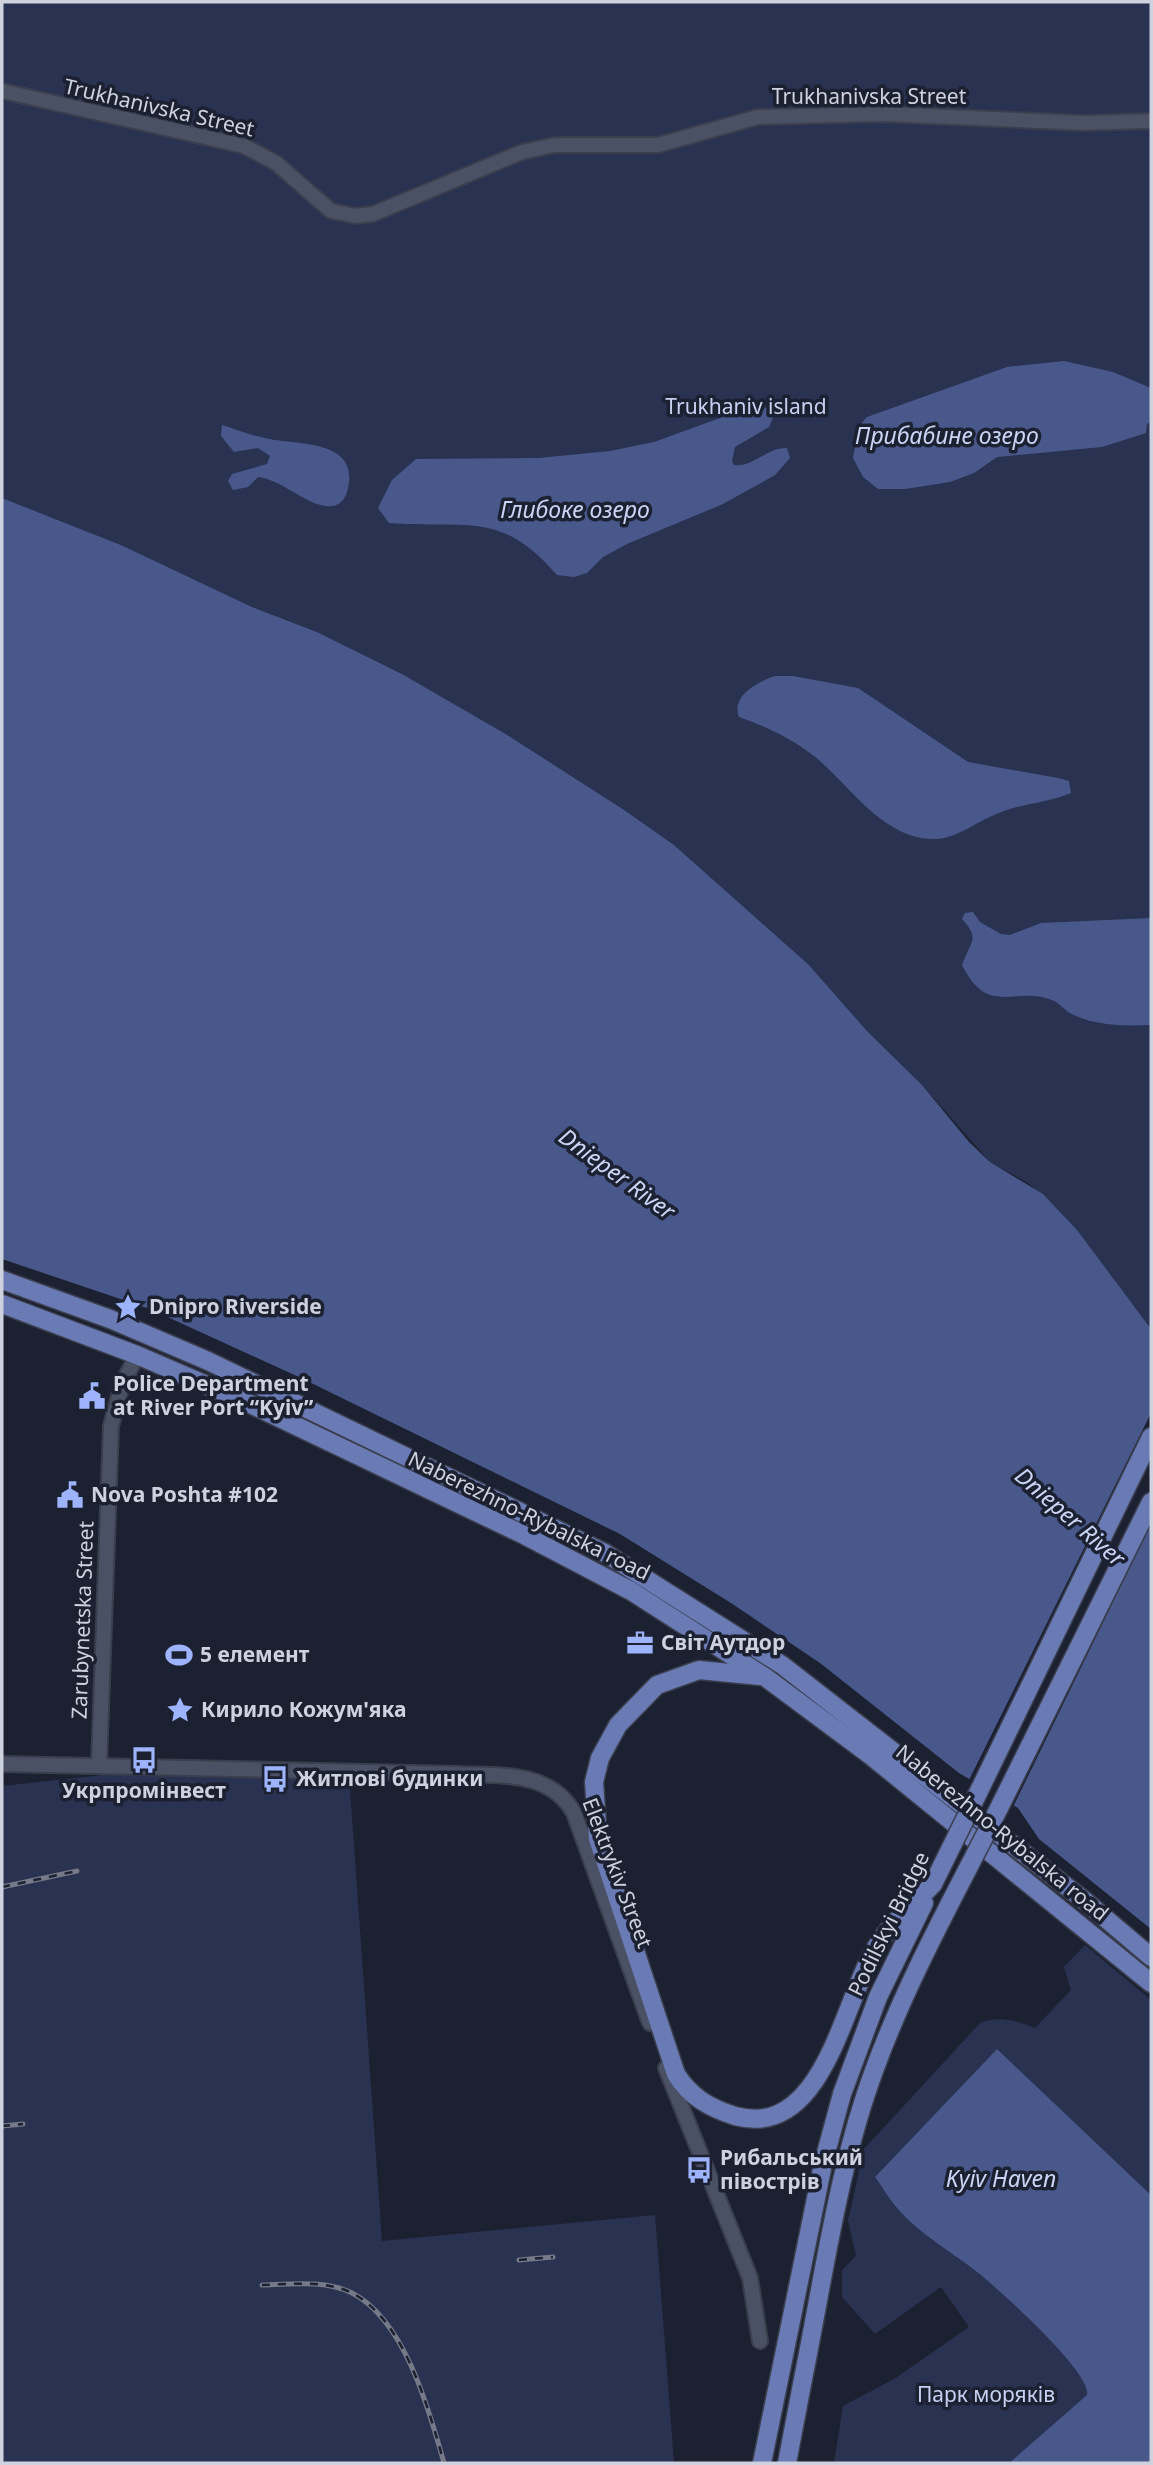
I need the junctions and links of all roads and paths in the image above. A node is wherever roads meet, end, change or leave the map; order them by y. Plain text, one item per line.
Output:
1 (2, 91) edge
2 (1151, 121) edge
3 (2, 1280) edge
4 (2, 1304) edge
5 (136, 1355) junction
6 (1151, 1437) edge
7 (1151, 1502) edge
8 (765, 1677) junction
9 (2, 1763) edge
10 (99, 1765) junction
11 (933, 1884) junction
12 (1151, 1957) edge
13 (1151, 1983) edge
14 (760, 2341) dead end
15 (803, 2379) junction
16 (762, 2463) edge
17 (787, 2463) edge
18 (800, 2463) edge

1 - 2 street, Trukhanivska Street
3 - 12 main road, Naberezhno-Rybalska road
4 - 5 main road, Naberezhno-Rybalska road
5 - 8 main road, Naberezhno-Rybalska road
5 - 10 street, Zarubynetska Street
6 - 11 main road, Podilskyi Bridge, bridge
7 - 15 main road, bridge
8 - 11 main road
8 - 13 main road, Naberezhno-Rybalska road
9 - 10 street, Elektrykiv Street
10 - 14 street, Elektrykiv Street
11 - 16 main road, Podilskyi Bridge
15 - 17 main road
15 - 18 main road

